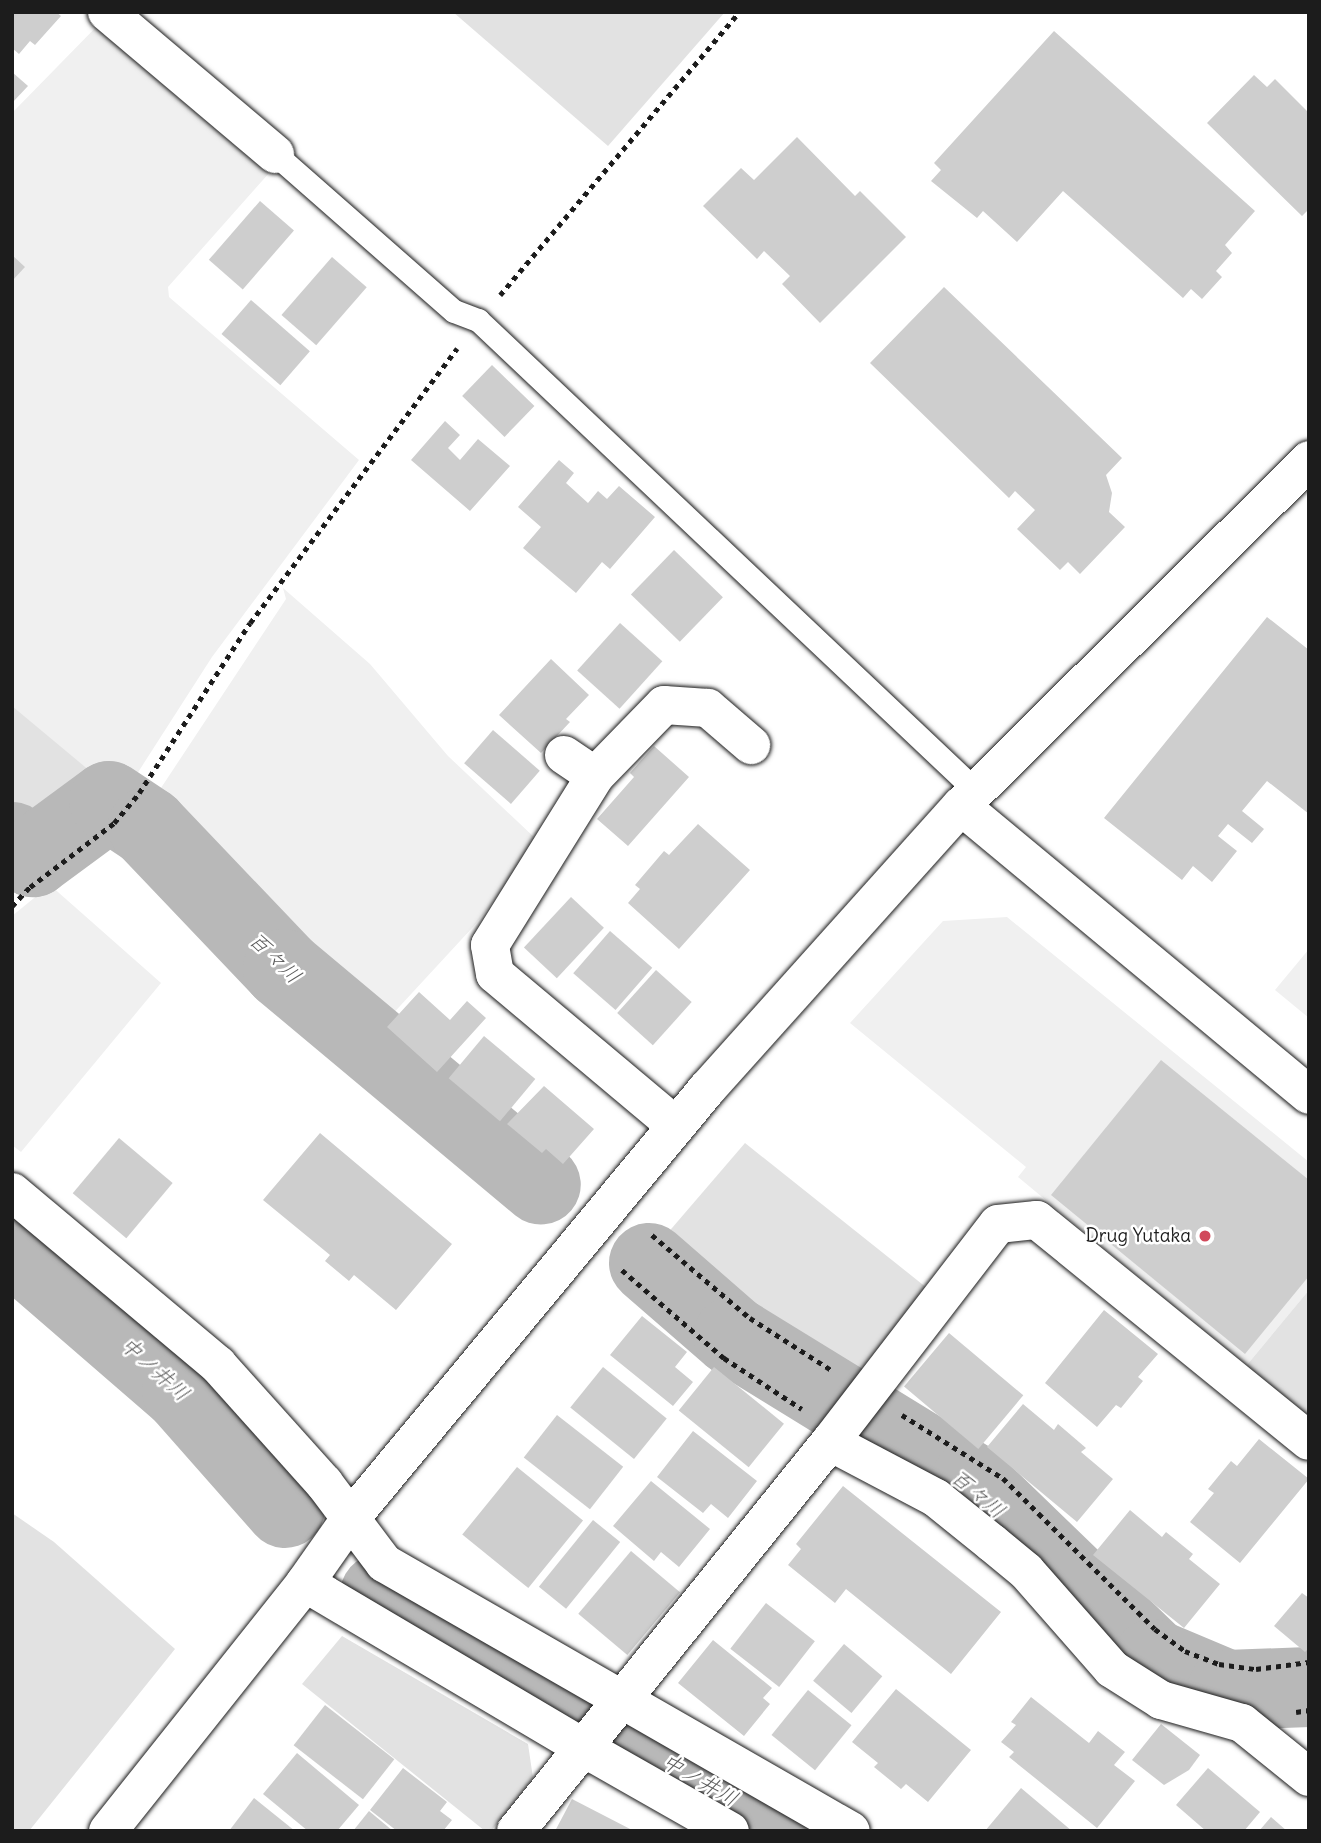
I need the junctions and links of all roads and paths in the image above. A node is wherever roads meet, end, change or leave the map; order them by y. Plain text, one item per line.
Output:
1 (107, 12) edge
2 (739, 12) edge
3 (275, 153) joint
4 (478, 320) junction
5 (1309, 460) edge
6 (751, 745) dead end
7 (564, 755) dead end
8 (595, 776) junction
9 (969, 799) junction
10 (12, 906) edge
11 (1309, 1094) edge
12 (676, 1126) junction
13 (12, 1192) edge
14 (652, 1235) dead end
15 (622, 1270) dead end
16 (849, 1419) junction
17 (1309, 1441) edge
18 (350, 1520) junction
19 (305, 1583) junction
20 (1309, 1662) edge
21 (620, 1699) junction
22 (582, 1747) junction
23 (1309, 1777) edge
24 (108, 1831) edge
25 (516, 1831) edge
26 (730, 1831) edge
27 (851, 1831) edge

1 - 3 street
2 - 4 path
3 - 4 lane
4 - 9 lane
4 - 10 path
5 - 9 street
6 - 8 street
7 - 8 street
8 - 12 street
9 - 11 street
9 - 12 street
12 - 18 street
13 - 18 street
14 - 16 path
15 - 16 path
16 - 17 street
16 - 20 path
16 - 21 street
16 - 23 street
18 - 19 street
18 - 21 street
19 - 22 street
19 - 24 street
21 - 22 street
21 - 27 street
22 - 25 street
22 - 26 street

